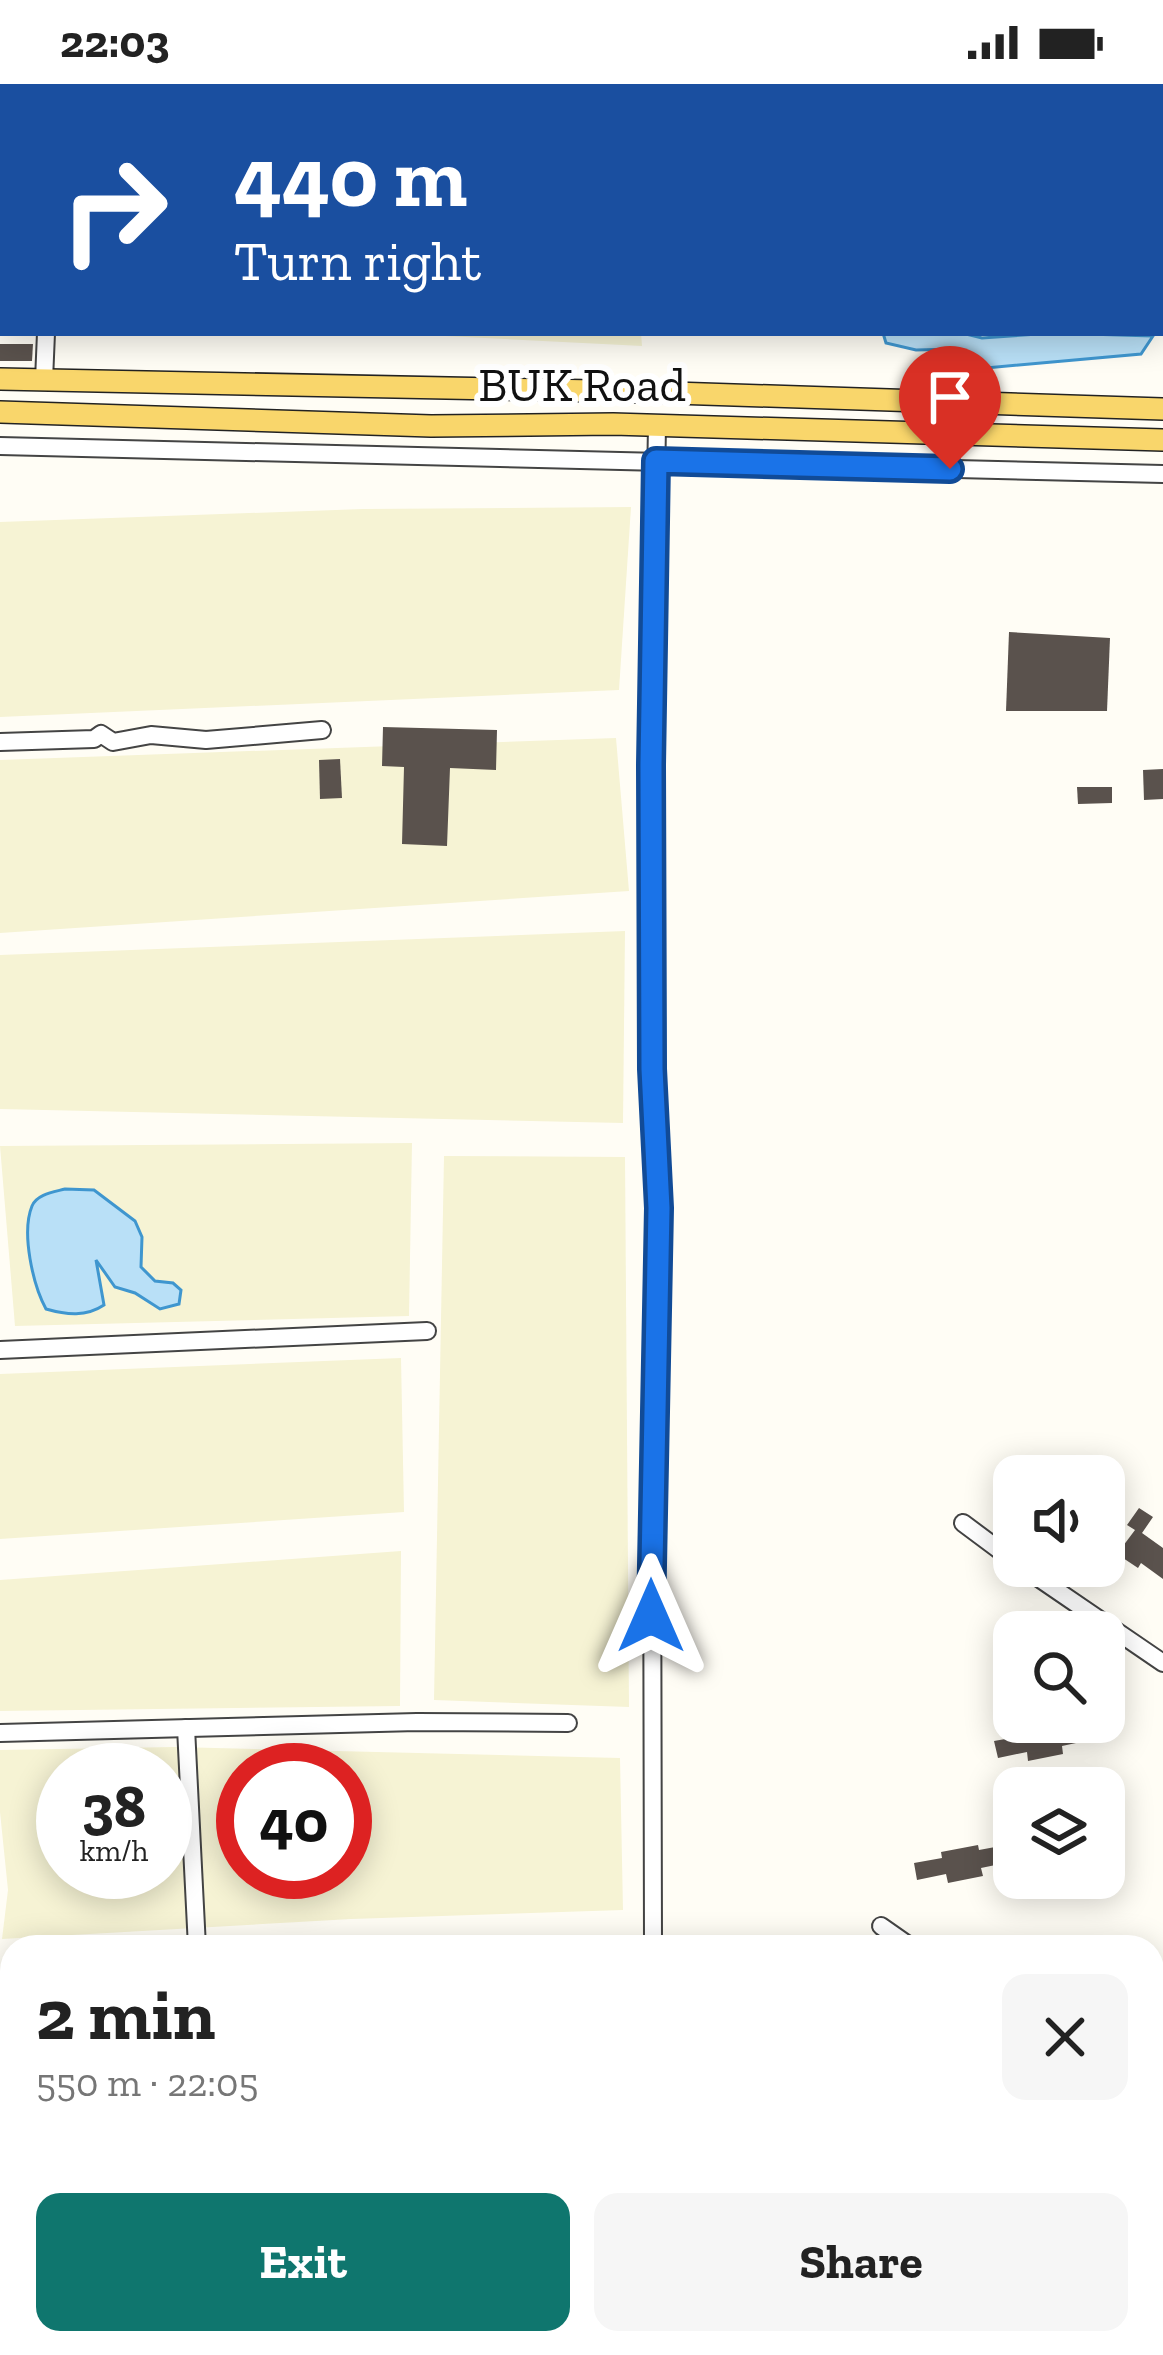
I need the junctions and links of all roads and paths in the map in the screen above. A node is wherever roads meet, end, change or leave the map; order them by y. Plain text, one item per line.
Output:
1 (46, 336) edge
2 (0, 379) edge
3 (44, 380) junction
4 (1163, 410) edge
5 (0, 412) edge
6 (652, 425) junction
7 (1163, 440) edge
8 (0, 446) edge
9 (649, 460) junction
10 (1163, 474) edge
11 (322, 730) dead end
12 (0, 742) edge
13 (427, 1331) dead end
14 (0, 1350) edge
15 (963, 1523) dead end
16 (993, 1545) edge
17 (1052, 1587) edge
18 (1163, 1663) edge
19 (568, 1723) dead end
20 (186, 1728) junction
21 (0, 1733) edge
22 (881, 1926) dead end
23 (196, 1935) edge
24 (653, 1935) edge
25 (894, 1935) edge

1 - 3 street
2 - 3 main road, BUK Road
3 - 4 main road, BUK Road
5 - 6 main road, BUK Road
6 - 7 main road, BUK Road
6 - 9 street
8 - 9 street
9 - 10 street
9 - 24 street
11 - 12 street
13 - 14 street
15 - 16 street
17 - 18 street
19 - 20 street
20 - 21 street
20 - 23 street
22 - 25 street

